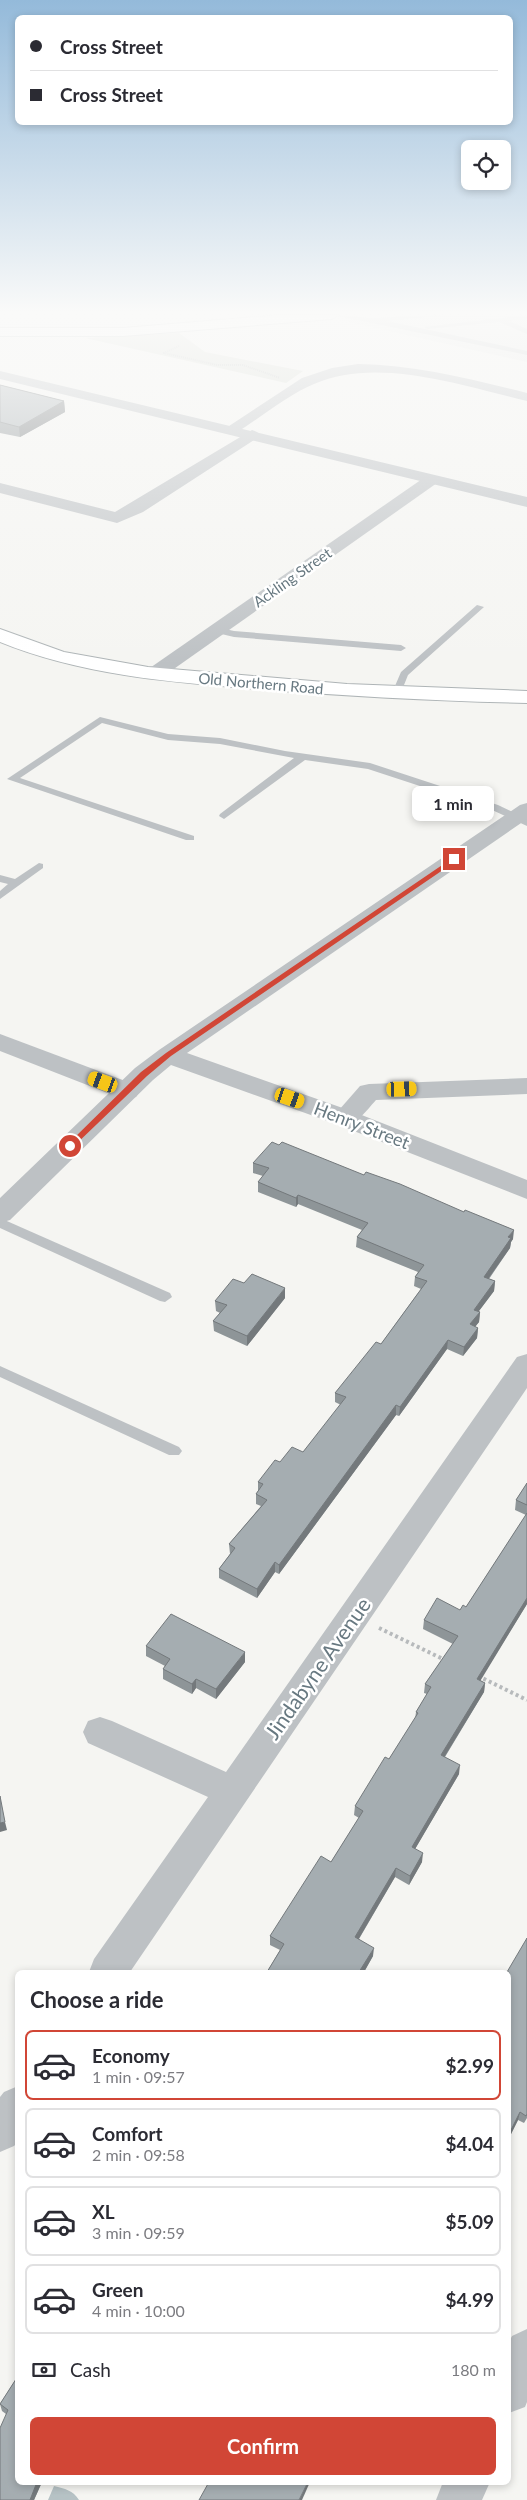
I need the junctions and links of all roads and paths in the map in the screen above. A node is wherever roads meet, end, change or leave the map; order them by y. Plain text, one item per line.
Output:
1 (238, 432) edge
2 (252, 435) junction
3 (431, 480) junction
4 (0, 488) edge
5 (527, 502) edge
6 (480, 607) dead end
7 (216, 630) junction
8 (0, 634) edge
9 (401, 648) dead end
10 (154, 674) junction
11 (397, 693) junction
12 (527, 697) edge
13 (302, 757) junction
14 (224, 816) dead end
15 (523, 816) edge
16 (190, 838) dead end
17 (39, 866) dead end
18 (0, 878) edge
19 (16, 883) junction
20 (0, 896) edge
21 (0, 1042) edge
22 (168, 1055) junction
23 (527, 1086) edge
24 (127, 1091) junction
25 (345, 1118) junction
26 (527, 1190) edge
27 (0, 1214) edge
28 (0, 1223) edge
29 (165, 1297) dead end
30 (527, 1365) edge
31 (0, 1371) edge
32 (174, 1451) dead end
33 (354, 1615) junction
34 (446, 1661) edge
35 (473, 1674) edge
36 (527, 1700) edge
37 (100, 1732) dead end
38 (231, 1791) junction
39 (109, 1970) edge
40 (15, 2110) edge
41 (0, 2132) edge
42 (527, 2351) edge
43 (511, 2387) edge
44 (466, 2485) edge
45 (459, 2500) edge

1 - 2 street
2 - 3 street
2 - 4 street
3 - 5 street
3 - 7 street, Ackling Street
6 - 11 lane
7 - 9 lane
7 - 10 street, Ackling Street
8 - 10 main road, Old Northern Road
10 - 11 main road, Old Northern Road
11 - 12 main road, Old Northern Road
13 - 14 lane
13 - 15 lane
13 - 16 lane
15 - 22 street
17 - 19 lane
18 - 19 lane
19 - 20 lane
21 - 24 street
22 - 24 street
22 - 25 street, Henry Street
23 - 25 street
24 - 27 street
25 - 26 street, Henry Street
28 - 29 lane
30 - 33 street, Jindabyne Avenue
31 - 32 lane
33 - 34 path
33 - 38 street, Jindabyne Avenue
35 - 36 path
37 - 38 street
38 - 39 street, Jindabyne Avenue
40 - 41 street
42 - 43 street
44 - 45 street

